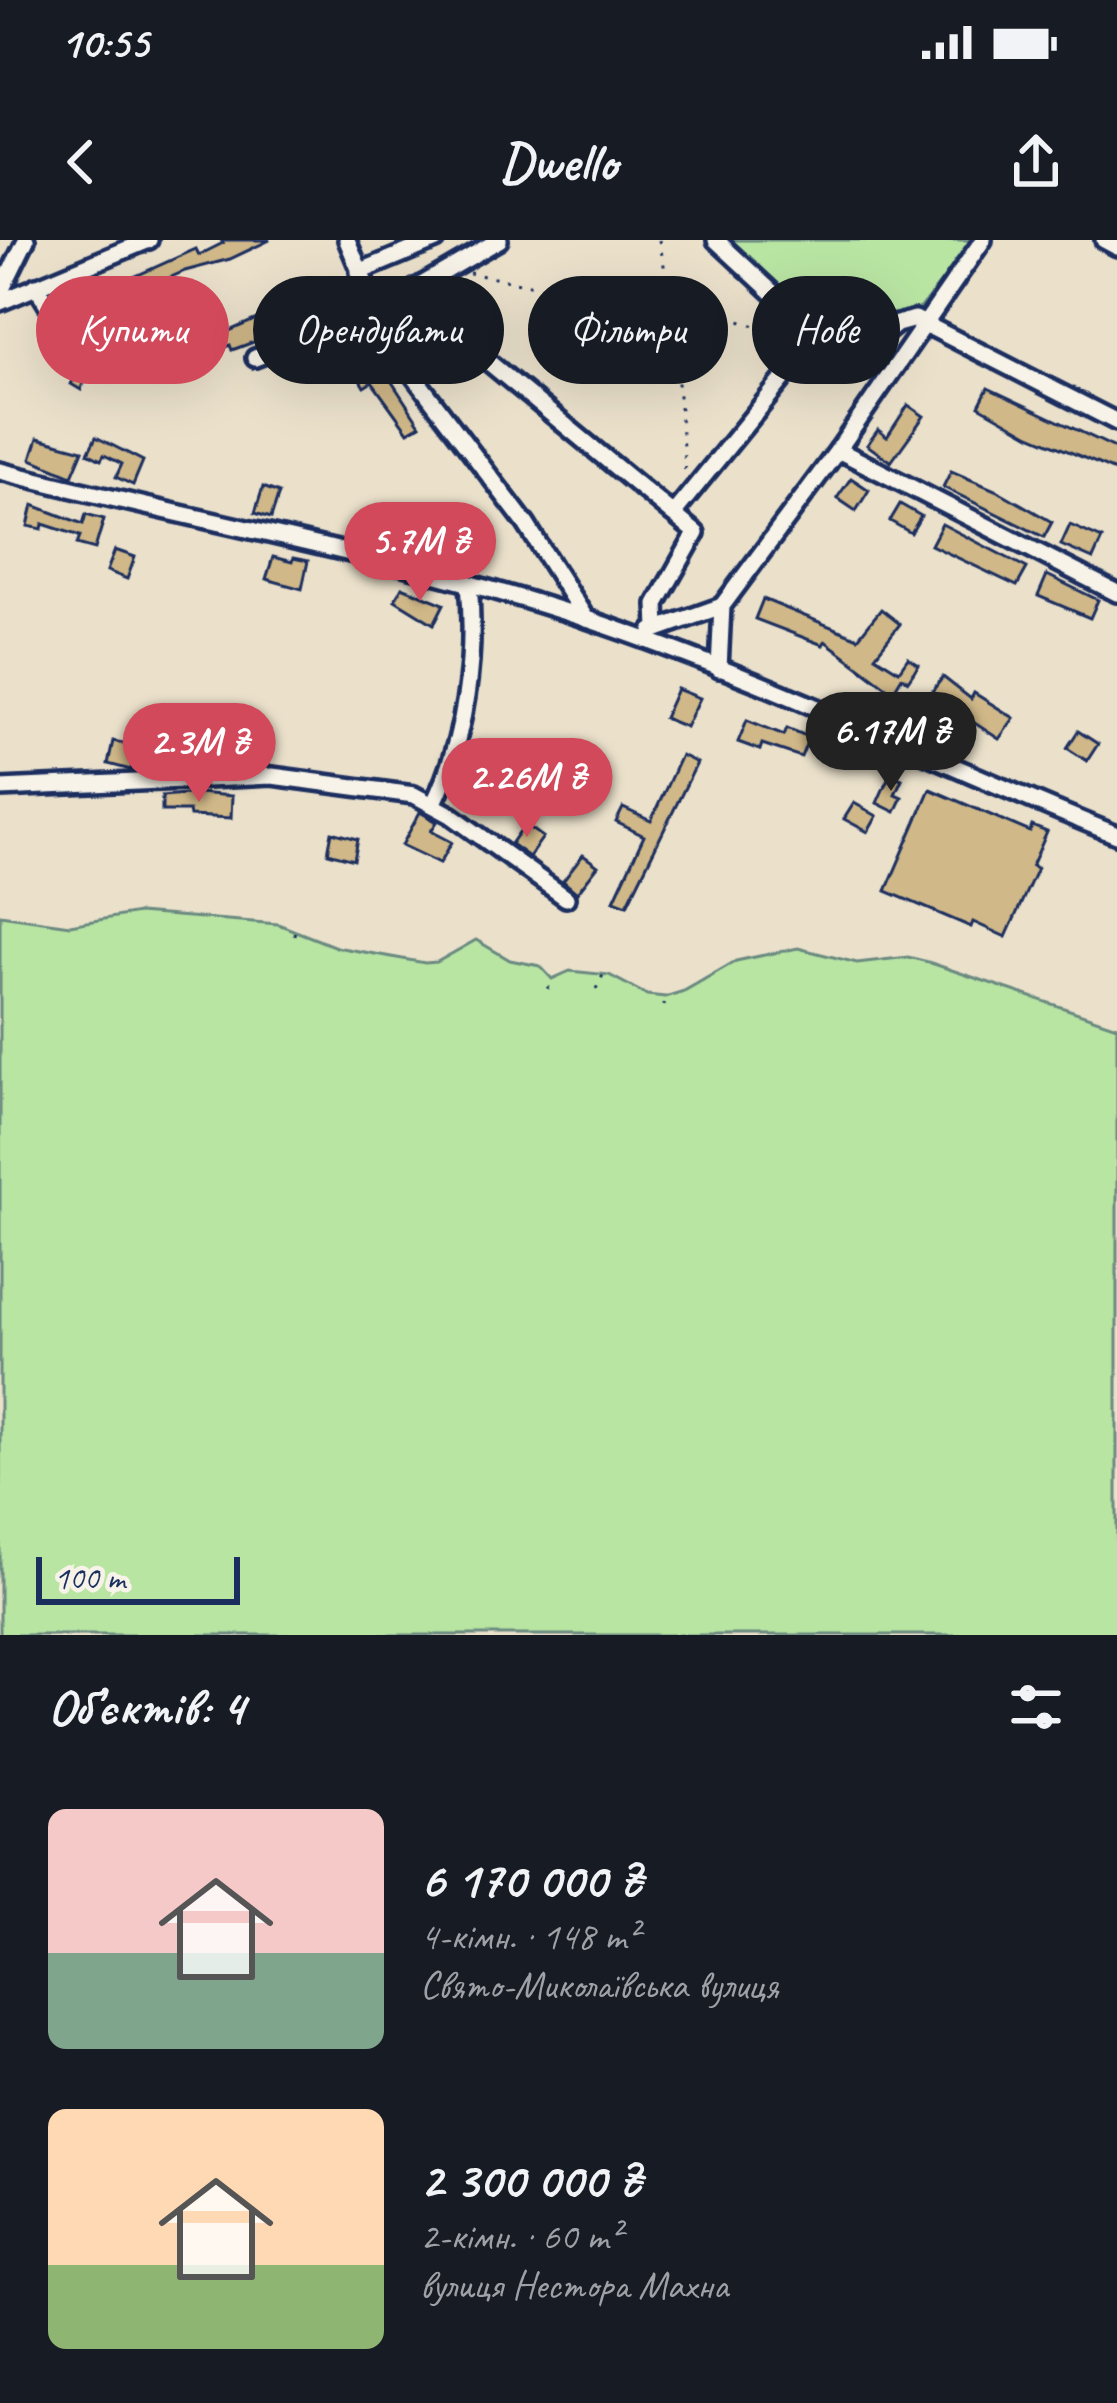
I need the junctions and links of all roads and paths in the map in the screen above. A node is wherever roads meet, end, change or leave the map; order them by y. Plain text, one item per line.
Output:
1 (26, 240) edge
2 (149, 240) edge
3 (347, 240) edge
4 (436, 240) edge
5 (499, 240) edge
6 (659, 240) edge
7 (716, 240) edge
8 (983, 240) edge
9 (1104, 240) edge
10 (1117, 247) edge
11 (449, 269) junction
12 (359, 272) junction
13 (61, 276) edge
14 (361, 276) edge
15 (666, 276) edge
16 (752, 276) edge
17 (528, 285) edge
18 (36, 286) edge
19 (0, 297) edge
20 (926, 322) junction
21 (900, 324) edge
22 (420, 384) edge
23 (679, 384) edge
24 (779, 384) edge
25 (1117, 422) edge
26 (838, 450) junction
27 (0, 471) edge
28 (686, 499) junction
29 (673, 514) junction
30 (469, 583) junction
31 (1117, 592) edge
32 (722, 606) junction
33 (586, 619) junction
34 (657, 629) junction
35 (634, 637) junction
36 (719, 669) junction
37 (0, 788) edge
38 (433, 805) junction
39 (1117, 835) edge
40 (566, 898) dead end
41 (603, 975) dead end
42 (552, 979) dead end
43 (548, 989) dead end
44 (596, 989) dead end
45 (665, 997) dead end
46 (664, 1006) dead end

1 - 19 street
2 - 13 street
3 - 12 street
4 - 12 street
5 - 11 street
6 - 15 path
7 - 16 street
8 - 20 street
9 - 10 street
11 - 17 path
11 - 29 street
12 - 14 street
18 - 19 street
20 - 21 street
20 - 25 street
20 - 26 street
22 - 33 street
23 - 28 path
24 - 28 street
26 - 31 street
26 - 32 street
27 - 30 street
28 - 29 street
29 - 34 street
30 - 33 street
30 - 38 street
32 - 34 street
32 - 36 street
33 - 35 street
34 - 35 street
35 - 36 street
36 - 39 street
37 - 38 street
38 - 40 street
41 - 44 path
42 - 43 path
45 - 46 path

